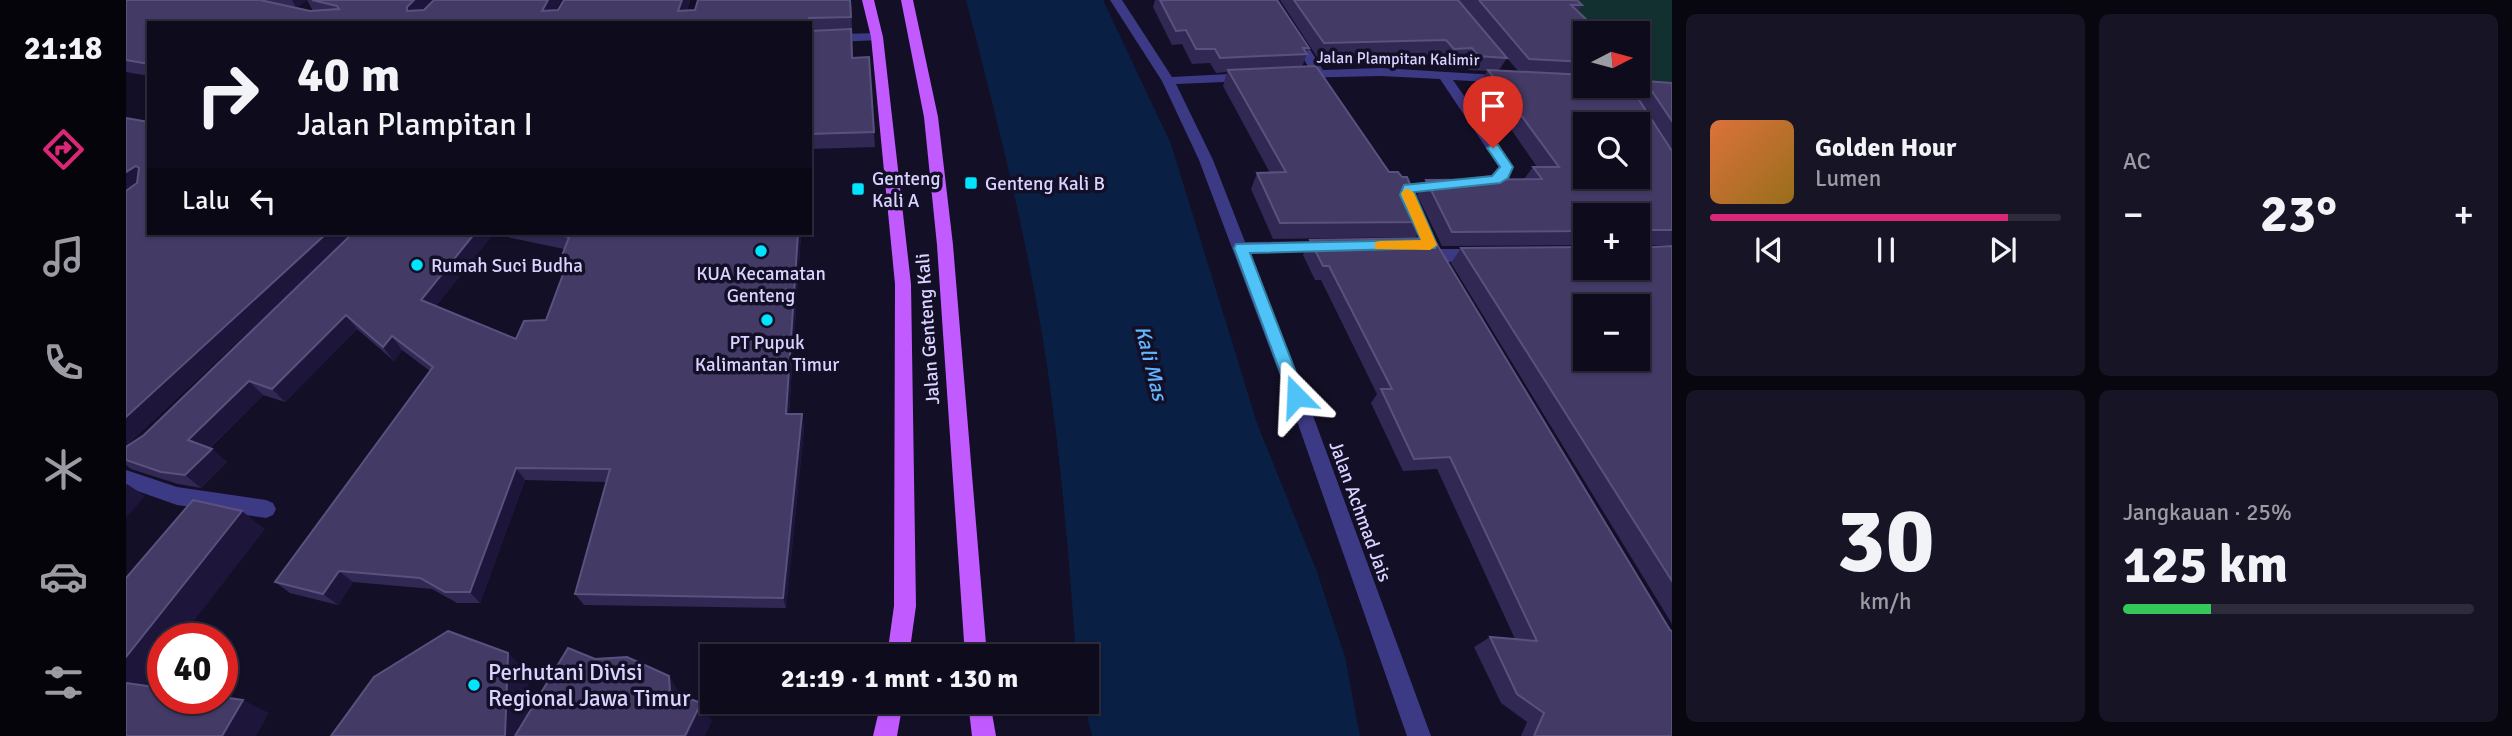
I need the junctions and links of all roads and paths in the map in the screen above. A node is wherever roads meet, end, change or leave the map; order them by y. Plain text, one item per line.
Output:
1 (867, 0) edge
2 (906, 0) edge
3 (1116, 0) edge
4 (1272, 0) edge
5 (877, 37) junction
6 (812, 39) edge
7 (1499, 61) edge
8 (1319, 74) junction
9 (1443, 74) junction
10 (1168, 81) junction
11 (1650, 90) edge
12 (1672, 92) edge
13 (1627, 98) edge
14 (1633, 108) edge
15 (1407, 245) edge
16 (1344, 246) edge
17 (1241, 248) junction
18 (1433, 250) junction
19 (1504, 254) edge
20 (1449, 279) edge
21 (126, 478) edge
22 (266, 509) dead end
23 (900, 644) edge
24 (975, 644) edge
25 (890, 714) edge
26 (981, 714) edge
27 (885, 736) edge
28 (984, 736) edge
29 (1419, 736) edge

1 - 5 main road, Jalan Genteng Kali
2 - 24 main road, Jalan Genteng Kali
3 - 10 street, Jalan Achmad Jais
4 - 8 street
5 - 6 street
5 - 23 main road, Jalan Genteng Kali
7 - 9 street, Jalan Plampitan Kalimir
8 - 9 street, Jalan Plampitan Kalimir
8 - 10 street, Jalan Plampitan Kalimir
9 - 18 street
10 - 17 street, Jalan Achmad Jais
11 - 12 street
13 - 14 street
15 - 18 street
16 - 17 street
17 - 29 street, Jalan Achmad Jais
18 - 19 street
18 - 20 street
21 - 22 street
25 - 27 main road
26 - 28 main road

